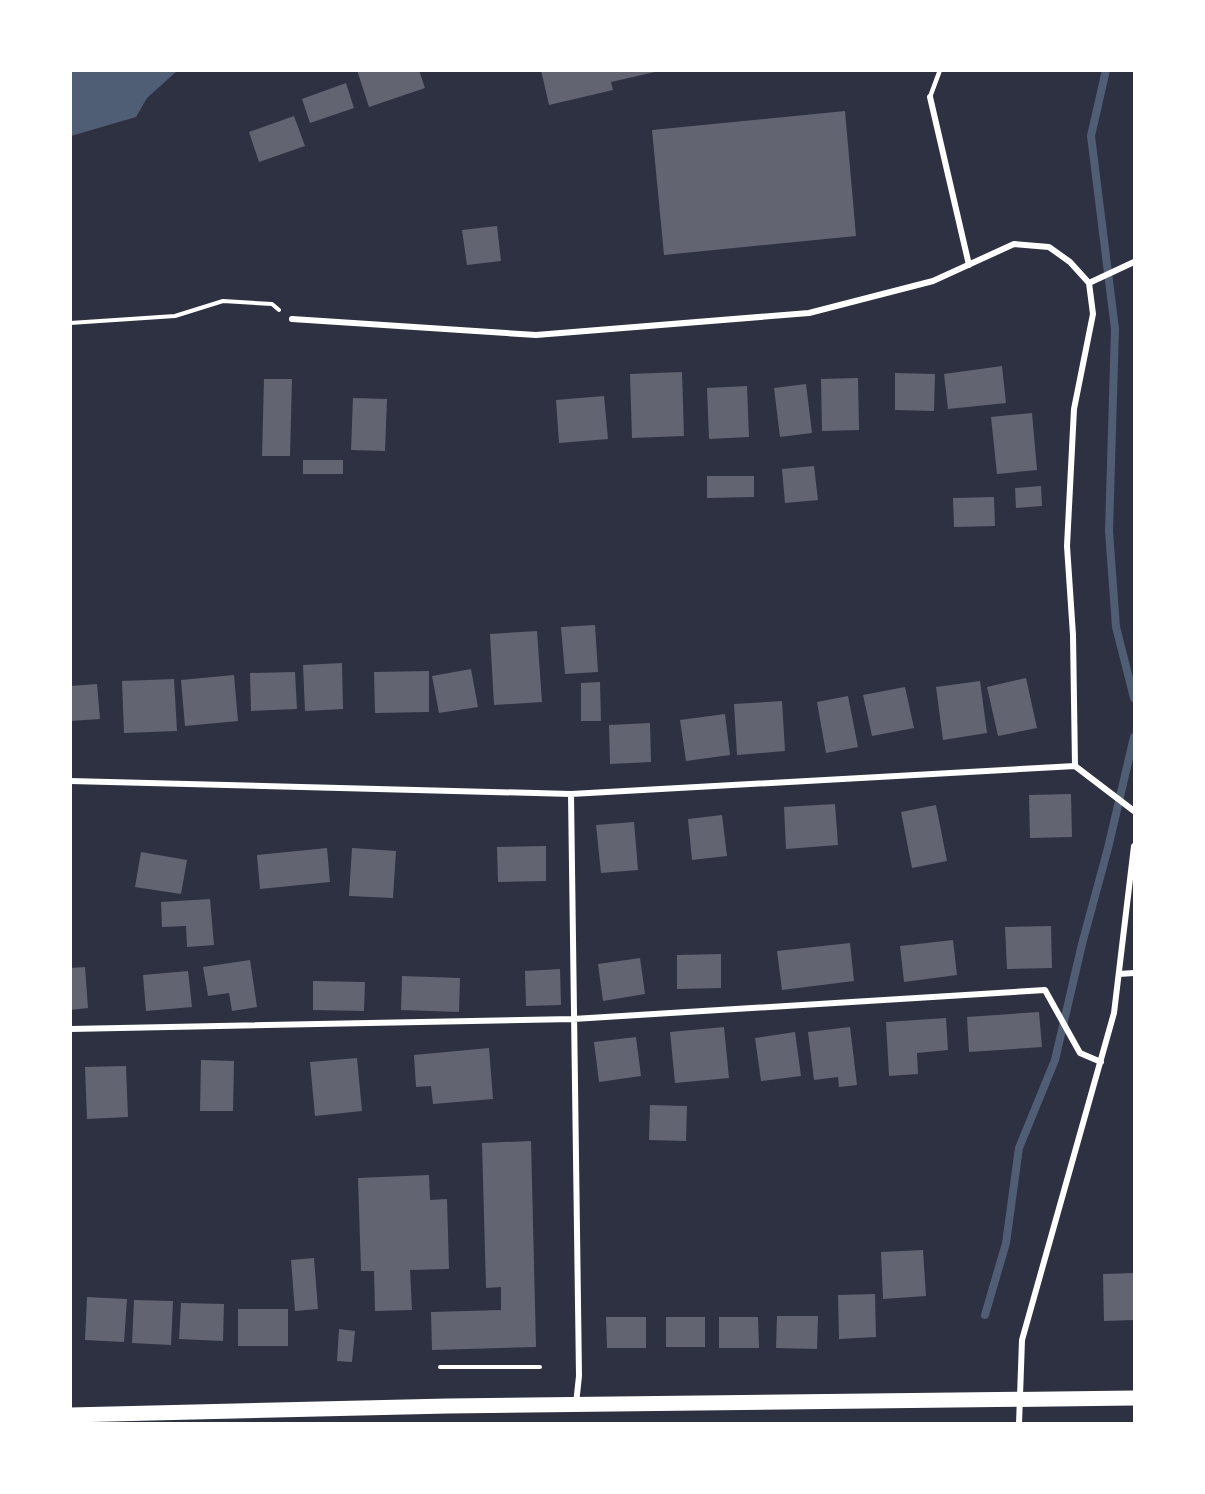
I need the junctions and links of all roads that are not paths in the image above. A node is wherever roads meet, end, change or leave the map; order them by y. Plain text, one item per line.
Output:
1 (940, 70) edge
2 (930, 97) joint
3 (1132, 262) edge
4 (969, 265) junction
5 (1089, 284) junction
6 (292, 319) road end
7 (1074, 766) junction
8 (70, 781) edge
9 (571, 794) junction
10 (1134, 811) edge
11 (1134, 846) edge
12 (1134, 973) edge
13 (1119, 974) junction
14 (573, 1019) junction
15 (70, 1029) edge
16 (1101, 1062) junction
17 (1134, 1398) edge
18 (1020, 1400) junction
19 (576, 1405) junction
20 (70, 1415) edge
21 (1019, 1424) edge

1 - 2 lane
2 - 4 street
3 - 5 street
4 - 5 street
4 - 6 street
5 - 7 street
7 - 9 street
7 - 10 street
8 - 9 street
9 - 14 street
11 - 13 street
12 - 13 street
13 - 16 street
14 - 15 street
14 - 16 street
14 - 19 street
16 - 18 street
17 - 18 main road
18 - 19 main road
18 - 21 street
19 - 20 main road

